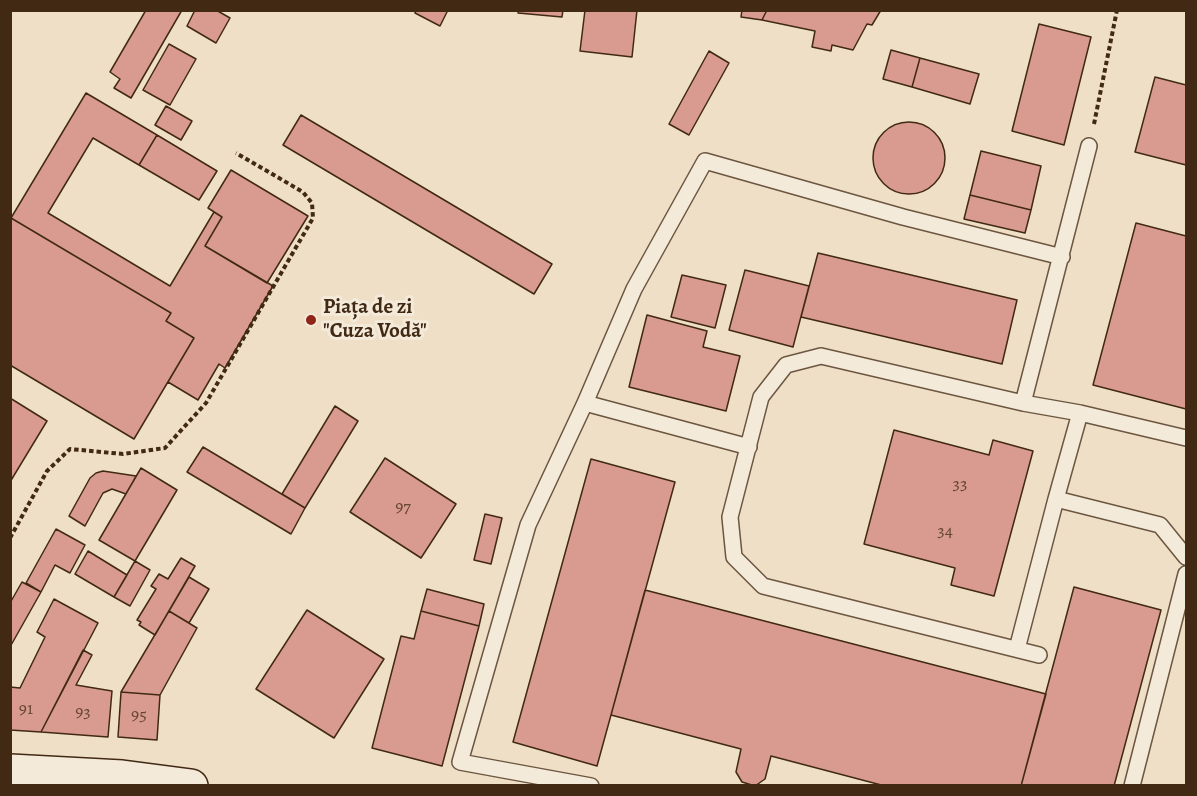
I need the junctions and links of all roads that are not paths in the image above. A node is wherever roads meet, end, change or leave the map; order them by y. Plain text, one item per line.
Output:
1 (1089, 146) road end
2 (1062, 257) junction
3 (585, 403) junction
4 (1023, 403) junction
5 (1080, 413) junction
6 (1186, 438) edge
7 (749, 447) junction
8 (1056, 499) junction
9 (1186, 557) edge
10 (1186, 574) edge
11 (1017, 649) junction
12 (1039, 655) dead end
13 (10, 771) edge
14 (191, 786) edge
15 (591, 786) edge
16 (1132, 786) edge

1 - 2 lane
2 - 3 lane
2 - 4 lane
3 - 7 lane
3 - 15 lane
4 - 5 lane
4 - 7 lane
5 - 6 lane
5 - 8 lane
7 - 11 lane
8 - 9 lane
8 - 11 lane
10 - 16 lane
11 - 12 lane
13 - 14 main road

